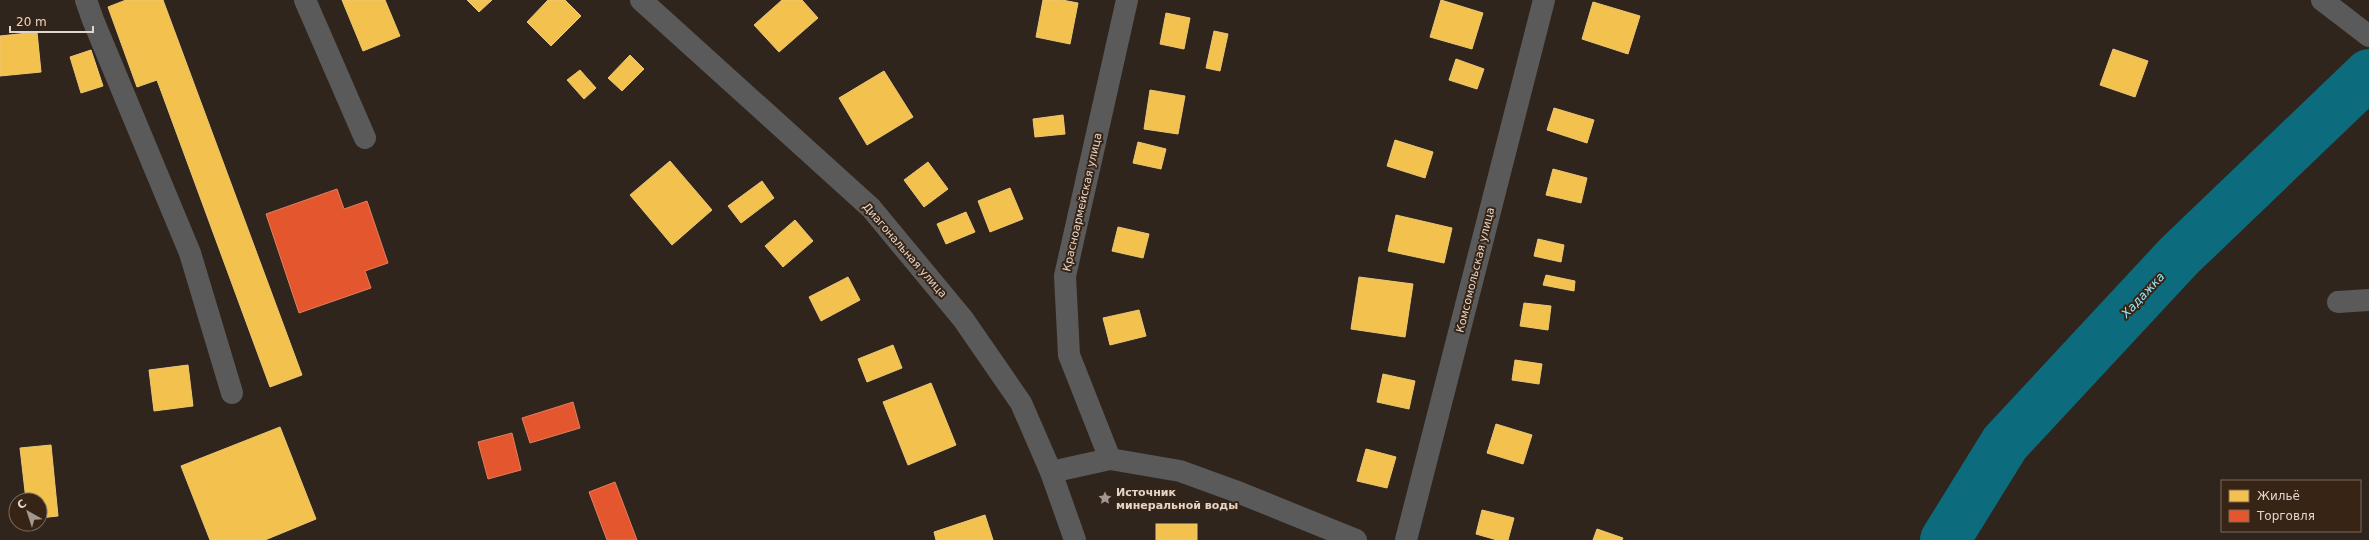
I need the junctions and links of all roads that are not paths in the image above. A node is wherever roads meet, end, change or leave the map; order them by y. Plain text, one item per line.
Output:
1 (86, 0) edge
2 (305, 0) edge
3 (641, 0) edge
4 (1127, 0) edge
5 (1544, 0) edge
6 (2322, 0) edge
7 (2368, 35) edge
8 (365, 138) dead end
9 (2369, 300) edge
10 (2338, 302) dead end
11 (232, 393) dead end
12 (1110, 459) junction
13 (1051, 472) junction
14 (1075, 540) edge
15 (1356, 540) edge
16 (1406, 540) edge

1 - 11 street
2 - 8 street
3 - 13 street, Диагональная улица
4 - 12 street, Красноармейская улица
5 - 16 street, Комсомольская улица
6 - 7 street
9 - 10 street
12 - 13 street
12 - 15 street
13 - 14 street

